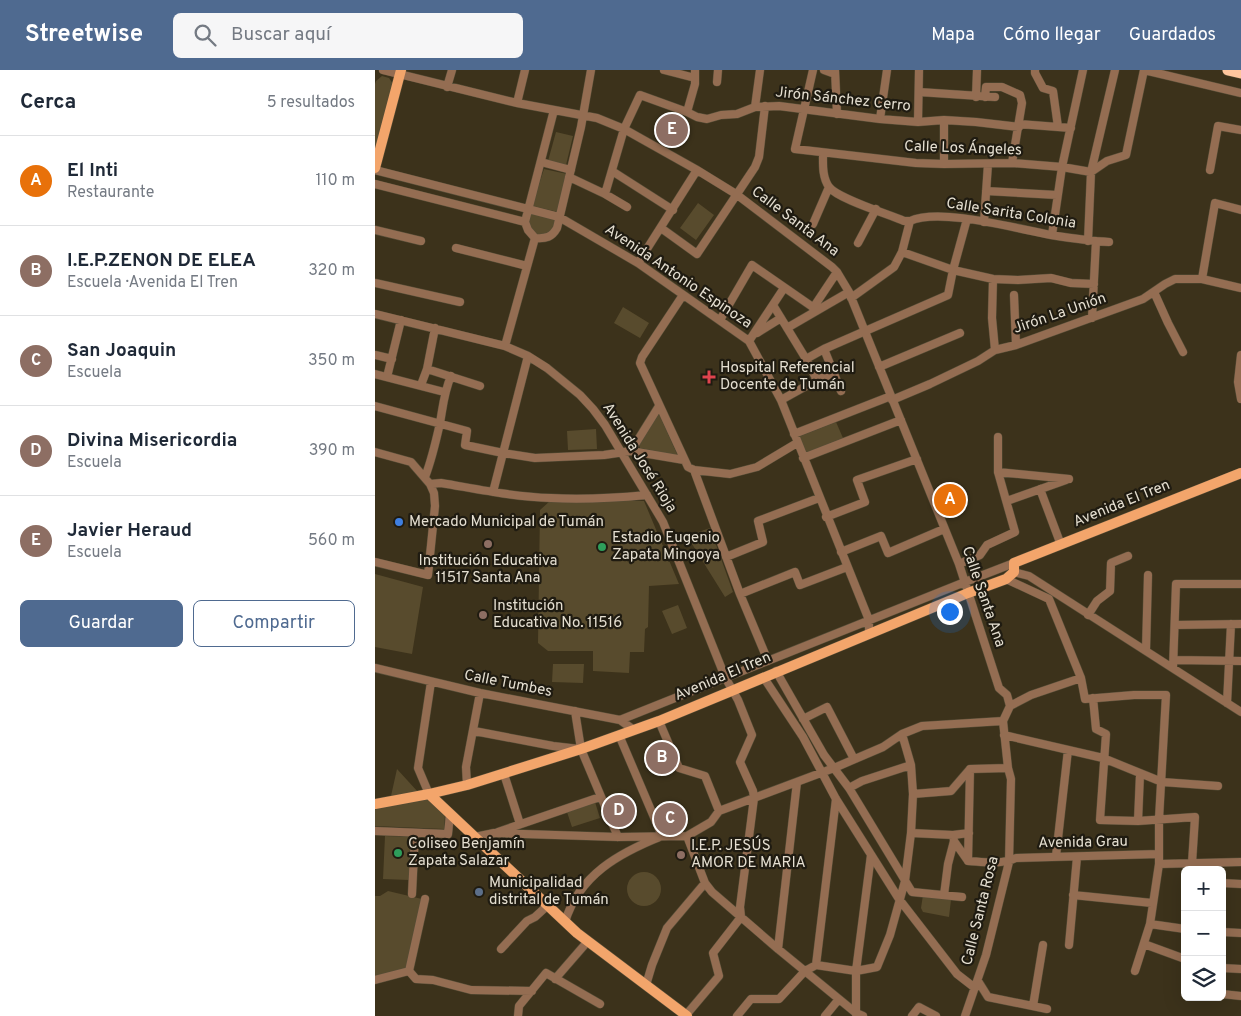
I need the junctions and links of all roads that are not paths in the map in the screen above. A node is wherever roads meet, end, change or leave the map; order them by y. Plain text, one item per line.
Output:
1 (383, 70) edge
2 (452, 70) edge
3 (525, 70) edge
4 (591, 70) edge
5 (665, 70) edge
6 (718, 70) edge
7 (760, 70) edge
8 (813, 70) edge
9 (824, 70) edge
10 (887, 70) edge
11 (919, 70) edge
12 (977, 70) edge
13 (1035, 70) edge
14 (1083, 70) edge
15 (1115, 70) edge
16 (1144, 70) edge
17 (1228, 70) edge
18 (400, 72) edge
19 (835, 72) edge
20 (1241, 73) edge
21 (695, 74) edge
22 (717, 82) dead end
23 (447, 87) junction
24 (919, 92) junction
25 (1241, 93) edge
26 (977, 97) junction
27 (985, 97) junction
28 (995, 97) dead end
29 (517, 103) junction
30 (765, 106) junction
31 (755, 107) junction
32 (803, 109) junction
33 (554, 110) junction
34 (687, 112) junction
35 (837, 114) junction
36 (582, 115) junction
37 (880, 119) junction
38 (944, 120) junction
39 (918, 122) junction
40 (1019, 126) junction
41 (1057, 127) junction
42 (1071, 128) junction
43 (624, 129) junction
44 (1241, 130) edge
45 (823, 153) junction
46 (541, 162) junction
47 (1013, 163) junction
48 (944, 164) junction
49 (988, 164) junction
50 (1062, 167) junction
51 (375, 169) edge
52 (697, 170) junction
53 (1210, 170) dead end
54 (612, 171) junction
55 (1091, 172) junction
56 (570, 173) junction
57 (375, 184) edge
58 (829, 187) junction
59 (986, 191) junction
60 (605, 194) junction
61 (736, 194) junction
62 (1057, 195) junction
63 (627, 207) dead end
64 (528, 209) junction
65 (876, 209) junction
66 (673, 210) junction
67 (1241, 210) edge
68 (559, 216) junction
69 (967, 219) junction
70 (910, 221) junction
71 (525, 222) junction
72 (984, 222) junction
73 (813, 224) dead end
74 (661, 228) junction
75 (375, 230) edge
76 (1052, 235) junction
77 (535, 238) junction
78 (421, 241) dead end
79 (1092, 241) junction
80 (1109, 242) dead end
81 (858, 243) dead end
82 (456, 248) dead end
83 (902, 252) junction
84 (638, 263) junction
85 (527, 266) junction
86 (953, 270) junction
87 (837, 272) junction
88 (993, 279) junction
89 (1202, 279) junction
90 (375, 283) edge
91 (1093, 284) junction
92 (784, 288) junction
93 (1241, 288) edge
94 (1154, 292) junction
95 (683, 295) junction
96 (850, 295) junction
97 (1014, 295) dead end
98 (460, 302) dead end
99 (773, 305) junction
100 (815, 309) junction
101 (375, 314) edge
102 (781, 318) junction
103 (1092, 318) junction
104 (401, 320) junction
105 (720, 320) junction
106 (435, 328) junction
107 (787, 328) junction
108 (865, 331) junction
109 (960, 333) dead end
110 (751, 338) junction
111 (1016, 345) junction
112 (505, 346) junction
113 (824, 349) junction
114 (995, 350) junction
115 (1183, 352) dead end
116 (375, 355) edge
117 (1241, 355) edge
118 (528, 356) junction
119 (392, 359) junction
120 (806, 359) junction
121 (879, 367) junction
122 (427, 369) junction
123 (834, 373) junction
124 (375, 374) edge
125 (451, 376) junction
126 (387, 377) junction
127 (817, 380) junction
128 (1239, 382) edge
129 (421, 385) junction
130 (480, 386) dead end
131 (841, 391) dead end
132 (444, 392) junction
133 (892, 398) junction
134 (1241, 399) edge
135 (781, 400) junction
136 (375, 406) edge
137 (659, 406) junction
138 (901, 420) junction
139 (440, 423) junction
140 (794, 434) junction
141 (998, 437) dead end
142 (797, 443) junction
143 (631, 451) junction
144 (375, 452) edge
145 (621, 452) junction
146 (503, 454) junction
147 (803, 458) junction
148 (917, 459) junction
149 (689, 466) junction
150 (998, 472) junction
151 (1241, 473) edge
152 (428, 480) junction
153 (1040, 490) junction
154 (493, 492) junction
155 (647, 495) junction
156 (819, 498) junction
157 (1007, 501) junction
158 (826, 517) junction
159 (944, 529) junction
160 (1061, 545) junction
161 (841, 552) junction
162 (1128, 556) dead end
163 (726, 557) junction
164 (375, 562) edge
165 (959, 564) junction
166 (847, 567) junction
167 (1011, 571) junction
168 (1148, 575) dead end
169 (965, 582) junction
170 (1241, 584) edge
171 (968, 593) junction
172 (740, 594) junction
173 (1088, 615) junction
174 (869, 620) junction
175 (1231, 624) junction
176 (1241, 624) edge
177 (1175, 625) junction
178 (869, 633) junction
179 (1146, 650) junction
180 (1231, 660) junction
181 (1241, 660) edge
182 (768, 661) junction
183 (1174, 664) junction
184 (375, 668) edge
185 (776, 672) junction
186 (725, 677) junction
187 (764, 678) junction
188 (1081, 678) junction
189 (431, 682) junction
190 (731, 691) junction
191 (480, 692) junction
192 (1093, 698) junction
193 (1227, 703) junction
194 (1010, 706) junction
195 (575, 711) junction
196 (1241, 712) edge
197 (803, 719) junction
198 (619, 720) junction
199 (659, 721) junction
200 (1003, 721) junction
201 (634, 730) junction
202 (474, 731) junction
203 (902, 734) junction
204 (619, 735) junction
205 (1004, 735) junction
206 (581, 749) junction
207 (1068, 750) junction
208 (1103, 758) junction
209 (854, 759) junction
210 (911, 765) junction
211 (834, 768) junction
212 (1008, 768) junction
213 (970, 770) junction
214 (822, 773) junction
215 (505, 774) junction
216 (1140, 774) junction
217 (797, 782) junction
218 (1162, 782) junction
219 (467, 785) junction
220 (1218, 786) dead end
221 (849, 788) junction
222 (429, 794) junction
223 (913, 794) junction
224 (600, 798) junction
225 (754, 798) junction
226 (836, 799) junction
227 (375, 804) edge
228 (719, 811) junction
229 (450, 814) junction
230 (1159, 819) junction
231 (1138, 821) junction
232 (520, 824) junction
233 (375, 831) edge
234 (415, 833) junction
235 (494, 833) junction
236 (911, 833) junction
237 (969, 833) junction
238 (618, 836) junction
239 (662, 836) junction
240 (687, 836) junction
241 (475, 837) junction
242 (954, 838) junction
243 (1159, 854) junction
244 (871, 855) junction
245 (1056, 856) junction
246 (1077, 857) junction
247 (968, 861) junction
248 (1009, 862) junction
249 (1241, 862) edge
250 (1193, 863) junction
251 (1159, 864) junction
252 (905, 880) junction
253 (705, 883) junction
254 (1226, 883) edge
255 (1241, 884) edge
256 (412, 894) dead end
257 (944, 895) junction
258 (1073, 895) junction
259 (962, 897) dead end
260 (425, 898) dead end
261 (899, 898) junction
262 (1152, 903) junction
263 (547, 906) junction
264 (741, 917) junction
265 (565, 922) junction
266 (1150, 924) junction
267 (1181, 928) edge
268 (1226, 932) edge
269 (1241, 933) edge
270 (588, 941) junction
271 (1144, 944) junction
272 (1043, 945) dead end
273 (1069, 945) dead end
274 (501, 949) dead end
275 (778, 949) junction
276 (1181, 958) edge
277 (816, 965) junction
278 (1226, 968) edge
279 (1241, 969) edge
280 (805, 971) junction
281 (1135, 971) dead end
282 (409, 972) junction
283 (856, 972) junction
284 (555, 979) junction
285 (375, 980) edge
286 (976, 984) junction
287 (646, 985) junction
288 (532, 991) junction
289 (1226, 994) edge
290 (1241, 996) edge
291 (839, 999) junction
292 (599, 1004) dead end
293 (1033, 1006) junction
294 (1047, 1009) dead end
295 (858, 1015) edge
296 (518, 1016) edge
297 (686, 1016) edge
298 (737, 1016) edge
299 (825, 1016) edge
300 (912, 1016) edge
301 (936, 1016) edge
302 (965, 1016) edge

1 - 18 street, Calle Santa Ana
2 - 23 street
3 - 29 street
4 - 36 street
5 - 21 street
6 - 22 street
7 - 31 street
8 - 32 street
9 - 19 street
10 - 37 street
11 - 24 street
12 - 26 street
13 - 41 street
14 - 42 street
15 - 55 street
16 - 25 street
16 - 55 street
17 - 20 highway
18 - 23 street, Calle Santa Ana
18 - 51 main road
19 - 35 street
21 - 34 street
23 - 29 street, Calle Santa Ana
24 - 26 street, Jirón Sánchez Cerro
24 - 39 street
26 - 27 street, Jirón Sánchez Cerro
27 - 28 street, Jirón Sánchez Cerro
27 - 40 street
29 - 33 street, Calle Santa Ana
30 - 31 street, Jirón Sánchez Cerro
30 - 32 street, Jirón Sánchez Cerro
30 - 61 street
31 - 34 street, Jirón Sánchez Cerro
32 - 35 street, Jirón Sánchez Cerro
32 - 45 street, Calle Los Ángeles
33 - 36 street, Calle Santa Ana
33 - 46 street
34 - 43 street, Jirón Sánchez Cerro
35 - 37 street, Jirón Sánchez Cerro
36 - 43 street, Calle Santa Ana
36 - 56 street
37 - 39 street, Jirón Sánchez Cerro
38 - 39 street, Jirón Sánchez Cerro
38 - 40 street, Jirón Sánchez Cerro
38 - 48 street
40 - 41 street, Jirón Sánchez Cerro
40 - 47 street
41 - 42 street, Jirón Sánchez Cerro
42 - 50 street
43 - 52 street, Calle Santa Ana
43 - 54 street
44 - 53 street
45 - 48 street, Calle Los Ángeles
45 - 58 street
46 - 56 street
46 - 64 street
47 - 49 street, Calle Los Ángeles
47 - 50 street, Calle Los Ángeles
48 - 49 street, Calle Los Ángeles
49 - 59 street
50 - 55 street, Calle Los Ángeles
50 - 62 street
51 - 64 street, Avenida Antonio Espinoza
52 - 61 street, Calle Santa Ana
52 - 66 street
54 - 60 street
54 - 66 street
55 - 79 street
56 - 60 street
56 - 68 street
57 - 71 street
58 - 65 street
58 - 73 street
59 - 62 street
59 - 72 street
60 - 63 street
61 - 74 street
61 - 87 street, Calle Santa Ana
62 - 76 street
64 - 68 street, Avenida Antonio Espinoza
64 - 71 street
65 - 70 street
65 - 81 street
66 - 74 street
67 - 89 street
68 - 77 street
68 - 84 street, Avenida Antonio Espinoza
69 - 70 street, Calle Sarita Colonia
69 - 72 street, Calle Sarita Colonia
69 - 86 street
70 - 83 street
71 - 77 street
72 - 76 street, Calle Sarita Colonia
74 - 84 street
75 - 78 street
76 - 79 street, Calle Sarita Colonia
77 - 85 street
79 - 80 street, Calle Sarita Colonia
79 - 91 street
82 - 85 street
83 - 86 street
83 - 96 street
84 - 95 street, Avenida Antonio Espinoza
85 - 112 street
86 - 88 street
86 - 108 street
87 - 96 street, Calle Santa Ana
87 - 100 street
88 - 91 street
88 - 114 street
89 - 93 street, Jirón La Unión
89 - 94 street, Jirón La Unión
90 - 98 street
91 - 103 street
92 - 99 street
92 - 100 street
92 - 105 street
94 - 103 street, Jirón La Unión
94 - 115 street
95 - 105 street, Avenida Antonio Espinoza
95 - 137 street
96 - 100 street
96 - 108 street, Calle Santa Ana
97 - 111 street
99 - 102 street
99 - 110 street
100 - 107 street
101 - 104 street, Avenida José Rioja
102 - 107 street
102 - 110 street
103 - 111 street, Jirón La Unión
104 - 106 street, Avenida José Rioja
104 - 119 street
105 - 110 street, Avenida Antonio Espinoza
106 - 112 street, Avenida José Rioja
106 - 122 street
107 - 120 street
108 - 113 street
108 - 121 street, Calle Santa Ana
109 - 121 street
110 - 135 street, Avenida Antonio Espinoza
111 - 114 street, Jirón La Unión
112 - 118 street, Avenida José Rioja
113 - 120 street
113 - 123 street
114 - 133 street, Jirón La Unión
116 - 119 street
117 - 128 street
118 - 145 street, Avenida José Rioja
118 - 146 street
119 - 126 street
120 - 127 street
121 - 133 street, Calle Santa Ana
122 - 125 street
122 - 129 street
123 - 127 street
123 - 131 street
124 - 126 street
125 - 130 street
125 - 132 street
126 - 129 street
127 - 135 street
128 - 134 street
129 - 132 street
132 - 139 street
133 - 138 street, Calle Santa Ana
133 - 140 street, Jirón La Unión
135 - 140 street, Avenida Antonio Espinoza
136 - 139 street
137 - 143 street
137 - 149 street
138 - 147 street
138 - 148 street, Calle Santa Ana
139 - 146 street
139 - 152 street
140 - 142 street, Avenida Antonio Espinoza
141 - 150 street
142 - 147 street, Avenida Antonio Espinoza
142 - 149 street
143 - 145 street
143 - 149 street
144 - 152 street
145 - 146 street
145 - 155 street, Avenida José Rioja
146 - 154 street
147 - 156 street, Avenida Antonio Espinoza
148 - 158 street
148 - 159 street, Calle Santa Ana
149 - 163 street
150 - 153 street
150 - 157 street
151 - 160 main road, Avenida El Tren
152 - 154 street
152 - 164 street
153 - 157 street
153 - 160 street
154 - 155 street
155 - 186 street, Avenida José Rioja
156 - 158 street, Avenida Antonio Espinoza
156 - 163 street
157 - 165 street
158 - 161 street, Avenida Antonio Espinoza
159 - 161 street
159 - 165 street, Calle Santa Ana
160 - 167 main road, Avenida El Tren
161 - 166 street, Avenida Antonio Espinoza
162 - 173 street
163 - 172 street
165 - 169 street, Calle Santa Ana
166 - 172 street
166 - 174 street, Avenida Antonio Espinoza
167 - 169 street, Avenida El Tren
167 - 171 main road, Avenida El Tren
167 - 173 street
167 - 188 street
168 - 179 street
169 - 171 street, Calle Santa Ana
169 - 174 street, Avenida El Tren
170 - 177 street
171 - 178 main road, Avenida El Tren
171 - 194 street, Calle Santa Ana
172 - 182 street
173 - 179 street
174 - 178 street, Avenida Antonio Espinoza
174 - 182 street, Avenida El Tren
175 - 176 street
175 - 177 street
175 - 180 street
177 - 183 street
178 - 185 main road, Avenida El Tren
179 - 183 street
180 - 181 street
180 - 183 street
180 - 193 street
182 - 186 street, Avenida El Tren
183 - 193 street
184 - 189 street, Calle Tumbes
185 - 187 main road, Avenida El Tren
185 - 197 street
186 - 190 street, Avenida José Rioja
186 - 198 street, Avenida El Tren
187 - 190 main road, Avenida El Tren
187 - 214 street
188 - 192 street
188 - 194 street
189 - 191 street, Calle Tumbes
189 - 222 street
190 - 199 main road, Avenida El Tren
190 - 225 street, Avenida José Rioja
191 - 195 street, Calle Tumbes
191 - 202 street
192 - 208 street
192 - 218 street
193 - 196 street
194 - 200 street
195 - 198 street, Calle Tumbes
195 - 206 street
197 - 209 street
197 - 211 street
198 - 201 street, Calle Tumbes
199 - 201 main road, Avenida El Tren
199 - 228 street
200 - 203 street
200 - 205 street, Calle Santa Rosa
201 - 204 main road, Avenida El Tren
202 - 206 street
202 - 219 street
203 - 209 street
203 - 210 street
204 - 206 main road, Avenida El Tren
204 - 239 street
205 - 207 street
205 - 212 street, Calle Santa Rosa
206 - 215 main road, Avenida El Tren
206 - 224 street
207 - 208 street
207 - 245 street
208 - 216 street
208 - 231 street
209 - 211 street
210 - 221 street
210 - 223 street
211 - 214 street
211 - 221 street
212 - 213 street
212 - 248 street, Calle Santa Rosa
213 - 223 street
213 - 237 street
214 - 217 street
214 - 226 street
215 - 219 main road, Avenida El Tren
215 - 232 street
216 - 218 street
216 - 231 street
217 - 225 street
217 - 275 street
218 - 220 street
218 - 230 street
219 - 222 main road, Avenida El Tren
221 - 252 street
222 - 227 main road, Avenida El Tren
222 - 229 main road
223 - 236 street
224 - 232 street
224 - 238 street
225 - 228 street
225 - 264 street
226 - 244 street
226 - 277 street
228 - 240 street
229 - 234 street
229 - 241 main road
230 - 231 street
230 - 243 street
230 - 250 street
232 - 235 street
233 - 234 street
234 - 256 street
235 - 238 street
235 - 241 street
236 - 242 street
236 - 252 street
237 - 242 street
237 - 247 street
238 - 239 street
239 - 240 street
239 - 265 street
240 - 253 street
241 - 263 main road
242 - 247 street
242 - 257 street
243 - 246 street, Avenida Grau
243 - 251 street
244 - 261 street
244 - 283 street
245 - 246 street, Avenida Grau
245 - 248 street, Avenida Grau
246 - 258 street
247 - 248 street, Avenida Grau
248 - 286 street, Calle Santa Rosa
249 - 250 street
250 - 251 street
251 - 262 street
252 - 257 street
252 - 261 street
253 - 264 street
253 - 287 street
254 - 255 street
257 - 259 street
258 - 262 street
258 - 273 street
260 - 282 street
261 - 283 street
261 - 286 street
262 - 266 street
263 - 265 main road
263 - 274 street
264 - 275 street
264 - 297 street
265 - 270 main road
266 - 267 street
266 - 271 street
268 - 269 street
270 - 284 street
270 - 287 main road
271 - 276 street
271 - 281 street
272 - 293 street
275 - 280 street
277 - 280 street
277 - 283 street
278 - 279 street
280 - 291 street
280 - 298 street
282 - 285 street
282 - 288 street
283 - 295 street
284 - 288 street
284 - 292 street
286 - 293 street
286 - 302 street, Calle Santa Rosa
287 - 297 main road
288 - 296 street
289 - 290 street
291 - 295 street
291 - 299 street
293 - 294 street
300 - 301 street

